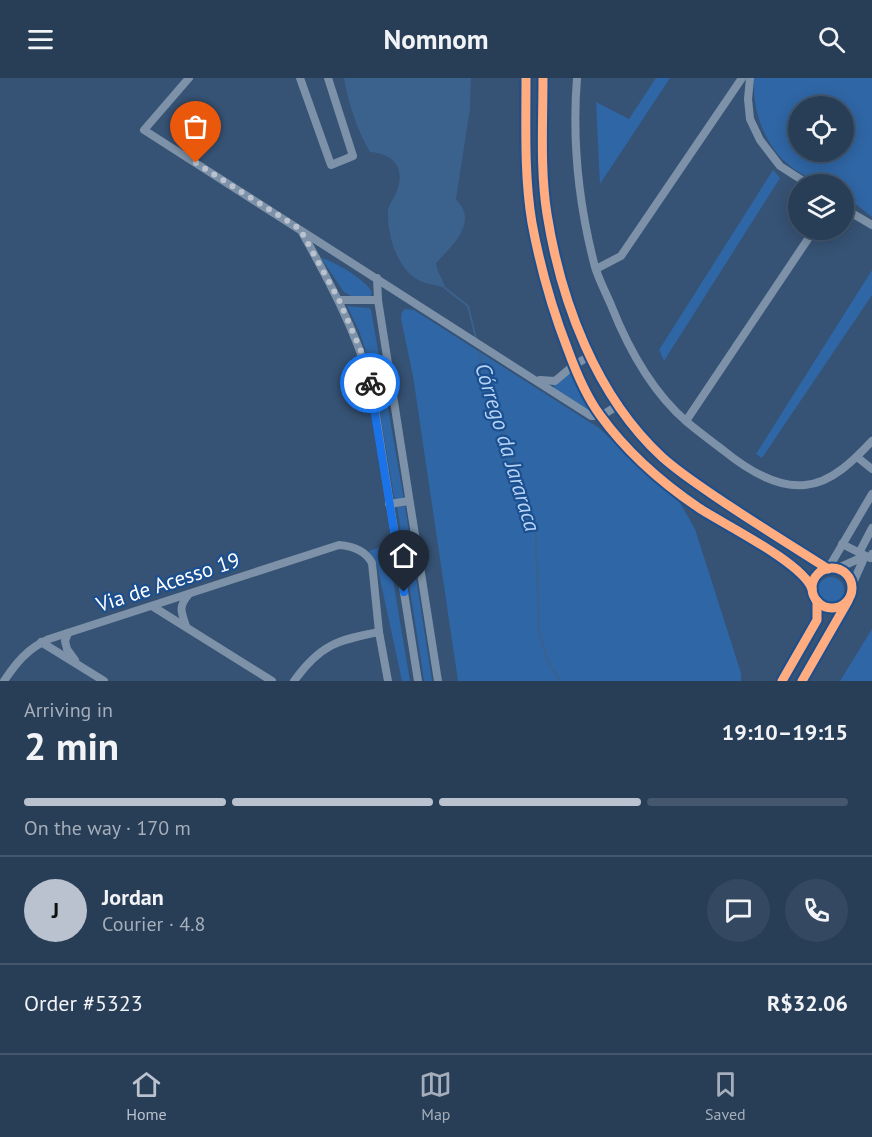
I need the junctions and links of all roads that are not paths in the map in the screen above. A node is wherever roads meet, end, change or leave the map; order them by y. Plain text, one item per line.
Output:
1 (189, 78) edge
2 (300, 78) edge
3 (328, 78) edge
4 (526, 78) edge
5 (543, 78) edge
6 (577, 78) edge
7 (742, 78) edge
8 (750, 78) edge
9 (792, 174) edge
10 (854, 214) edge
11 (872, 225) edge
12 (300, 229) junction
13 (807, 240) edge
14 (596, 269) junction
15 (376, 278) junction
16 (339, 300) junction
17 (378, 300) junction
18 (590, 356) junction
19 (573, 365) junction
20 (536, 380) junction
21 (617, 405) junction
22 (600, 416) junction
23 (686, 422) junction
24 (872, 441) edge
25 (857, 457) junction
26 (872, 469) edge
27 (872, 494) edge
28 (409, 501) junction
29 (389, 504) junction
30 (872, 528) edge
31 (842, 544) junction
32 (865, 554) edge
33 (832, 569) junction
34 (852, 585) junction
35 (812, 589) junction
36 (190, 594) junction
37 (849, 599) junction
38 (817, 601) junction
39 (152, 606) junction
40 (186, 626) junction
41 (379, 632) junction
42 (68, 633) junction
43 (41, 642) junction
44 (76, 663) junction
45 (4, 681) edge
46 (104, 681) edge
47 (272, 681) edge
48 (294, 681) edge
49 (388, 681) edge
50 (418, 681) edge
51 (438, 681) edge
52 (782, 681) edge
53 (802, 681) edge

1 - 12 street
2 - 3 street
4 - 19 street
5 - 18 street
6 - 14 street
7 - 14 street
8 - 9 street
10 - 11 street
12 - 15 street
12 - 16 street
13 - 23 street
14 - 23 street
15 - 17 street
15 - 20 street
16 - 17 street
16 - 29 street
17 - 28 street
18 - 19 street
18 - 21 street
19 - 20 street
19 - 22 street
20 - 22 street
21 - 22 street
21 - 33 street
22 - 35 street
23 - 25 street
24 - 25 street
25 - 26 street
27 - 31 street
28 - 29 street
28 - 51 street
29 - 50 street
30 - 32 street
31 - 32 street
31 - 33 street
32 - 33 street
32 - 34 street
33 - 34 street
33 - 35 street
34 - 37 street
35 - 38 street
36 - 39 street, Via de Acesso 19
36 - 40 street
36 - 41 street, Via de Acesso 19
37 - 38 street
37 - 53 street
38 - 52 street
39 - 40 street
39 - 42 street, Via de Acesso 19
40 - 47 street
41 - 48 street
41 - 49 street
42 - 43 street, Via de Acesso 19
42 - 44 street
43 - 44 street
43 - 45 street, Via de Acesso 19
44 - 46 street

